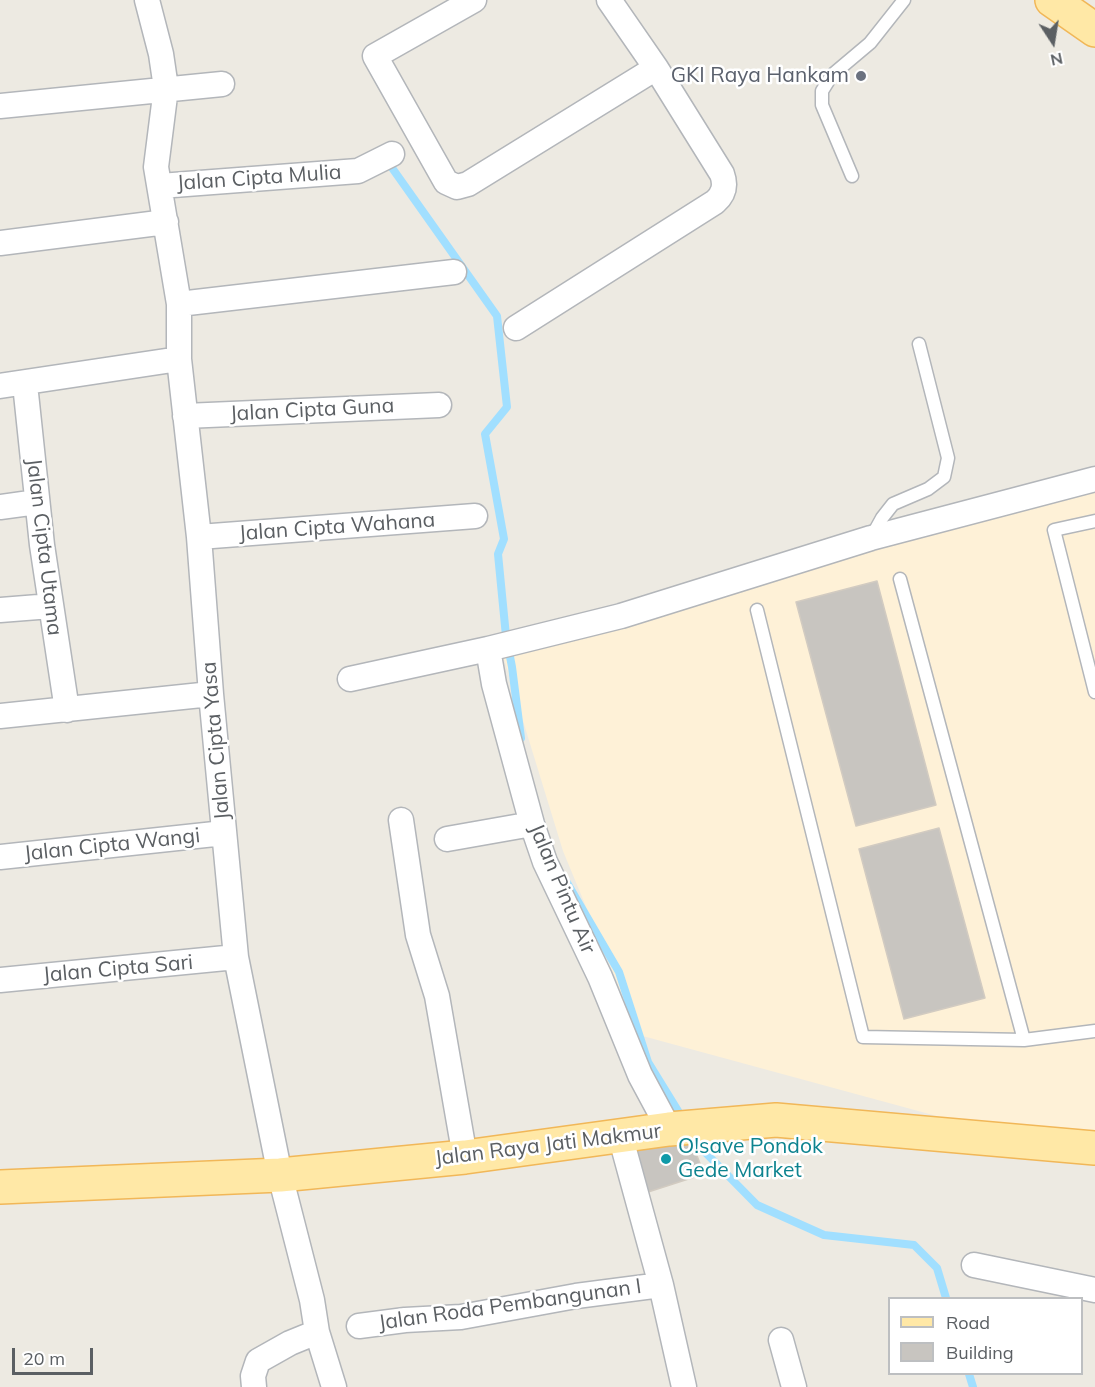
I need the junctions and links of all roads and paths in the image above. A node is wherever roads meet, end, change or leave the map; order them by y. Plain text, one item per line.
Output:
1 (147, 0) edge
2 (474, 0) edge
3 (609, 0) edge
4 (904, 0) edge
5 (1063, 3) edge
6 (1095, 30) edge
7 (656, 68) junction
8 (222, 84) dead end
9 (166, 88) junction
10 (0, 106) edge
11 (392, 154) dead end
12 (852, 176) dead end
13 (160, 186) junction
14 (166, 222) junction
15 (0, 243) edge
16 (454, 272) dead end
17 (179, 304) junction
18 (516, 328) dead end
19 (919, 344) dead end
20 (179, 359) junction
21 (25, 384) junction
22 (0, 386) edge
23 (439, 405) dead end
24 (186, 416) junction
25 (1095, 479) edge
26 (37, 502) junction
27 (0, 507) edge
28 (475, 516) dead end
29 (1095, 521) edge
30 (199, 537) junction
31 (871, 538) junction
32 (900, 579) dead end
33 (51, 606) junction
34 (757, 609) dead end
35 (0, 610) edge
36 (500, 645) junction
37 (350, 679) dead end
38 (1095, 692) edge
39 (211, 694) junction
40 (67, 710) junction
41 (0, 716) edge
42 (401, 820) dead end
43 (532, 824) junction
44 (224, 833) junction
45 (447, 838) dead end
46 (0, 857) edge
47 (236, 957) junction
48 (0, 980) edge
49 (1095, 1031) edge
50 (1024, 1040) junction
51 (669, 1129) junction
52 (620, 1135) junction
53 (1095, 1148) edge
54 (465, 1157) junction
55 (280, 1175) junction
56 (0, 1187) edge
57 (974, 1265) dead end
58 (661, 1285) junction
59 (1095, 1290) edge
60 (359, 1326) dead end
61 (316, 1332) junction
62 (781, 1340) dead end
63 (254, 1387) edge
64 (334, 1387) edge
65 (684, 1387) edge
66 (794, 1387) edge

1 - 9 street, Jalan Cipta Yasa
2 - 7 street
3 - 7 street
4 - 12 lane
5 - 6 main road
7 - 18 street
8 - 9 street
9 - 10 street
9 - 13 street, Jalan Cipta Yasa
11 - 13 street, Jalan Cipta Mulia
13 - 14 street, Jalan Cipta Yasa
14 - 15 street
14 - 17 street, Jalan Cipta Yasa
16 - 17 street
17 - 20 street, Jalan Cipta Yasa
19 - 31 lane
20 - 21 street
20 - 24 street, Jalan Cipta Yasa
21 - 22 street
21 - 26 street, Jalan Cipta Utama
23 - 24 street, Jalan Cipta Guna
24 - 30 street, Jalan Cipta Yasa
25 - 31 street
26 - 27 street
26 - 33 street, Jalan Cipta Utama
28 - 30 street, Jalan Cipta Wahana
29 - 38 lane
30 - 39 street, Jalan Cipta Yasa
31 - 36 street
32 - 50 lane
33 - 35 street
33 - 40 street, Jalan Cipta Utama
34 - 50 lane
36 - 37 street
36 - 43 street, Jalan Pintu Air
39 - 40 street
39 - 44 street, Jalan Cipta Yasa
40 - 41 street
42 - 54 street
43 - 45 street
43 - 51 street, Jalan Pintu Air
44 - 46 street, Jalan Cipta Wangi
44 - 47 street, Jalan Cipta Yasa
47 - 48 street, Jalan Cipta Sari
47 - 55 street, Jalan Cipta Yasa
49 - 50 lane
51 - 52 main road, Jalan Raya Jati Makmur
51 - 53 main road, Jalan Raya Jati Makmur
52 - 54 main road, Jalan Raya Jati Makmur
52 - 58 street
54 - 55 main road, Jalan Raya Jati Makmur
55 - 56 main road, Jalan Raya Jati Makmur
55 - 61 street, Jalan Cipta Yasa
57 - 59 street
58 - 60 street, Jalan Roda Pembangunan I
58 - 65 street
61 - 63 street
61 - 64 street, Jalan Cipta Yasa
62 - 66 street

